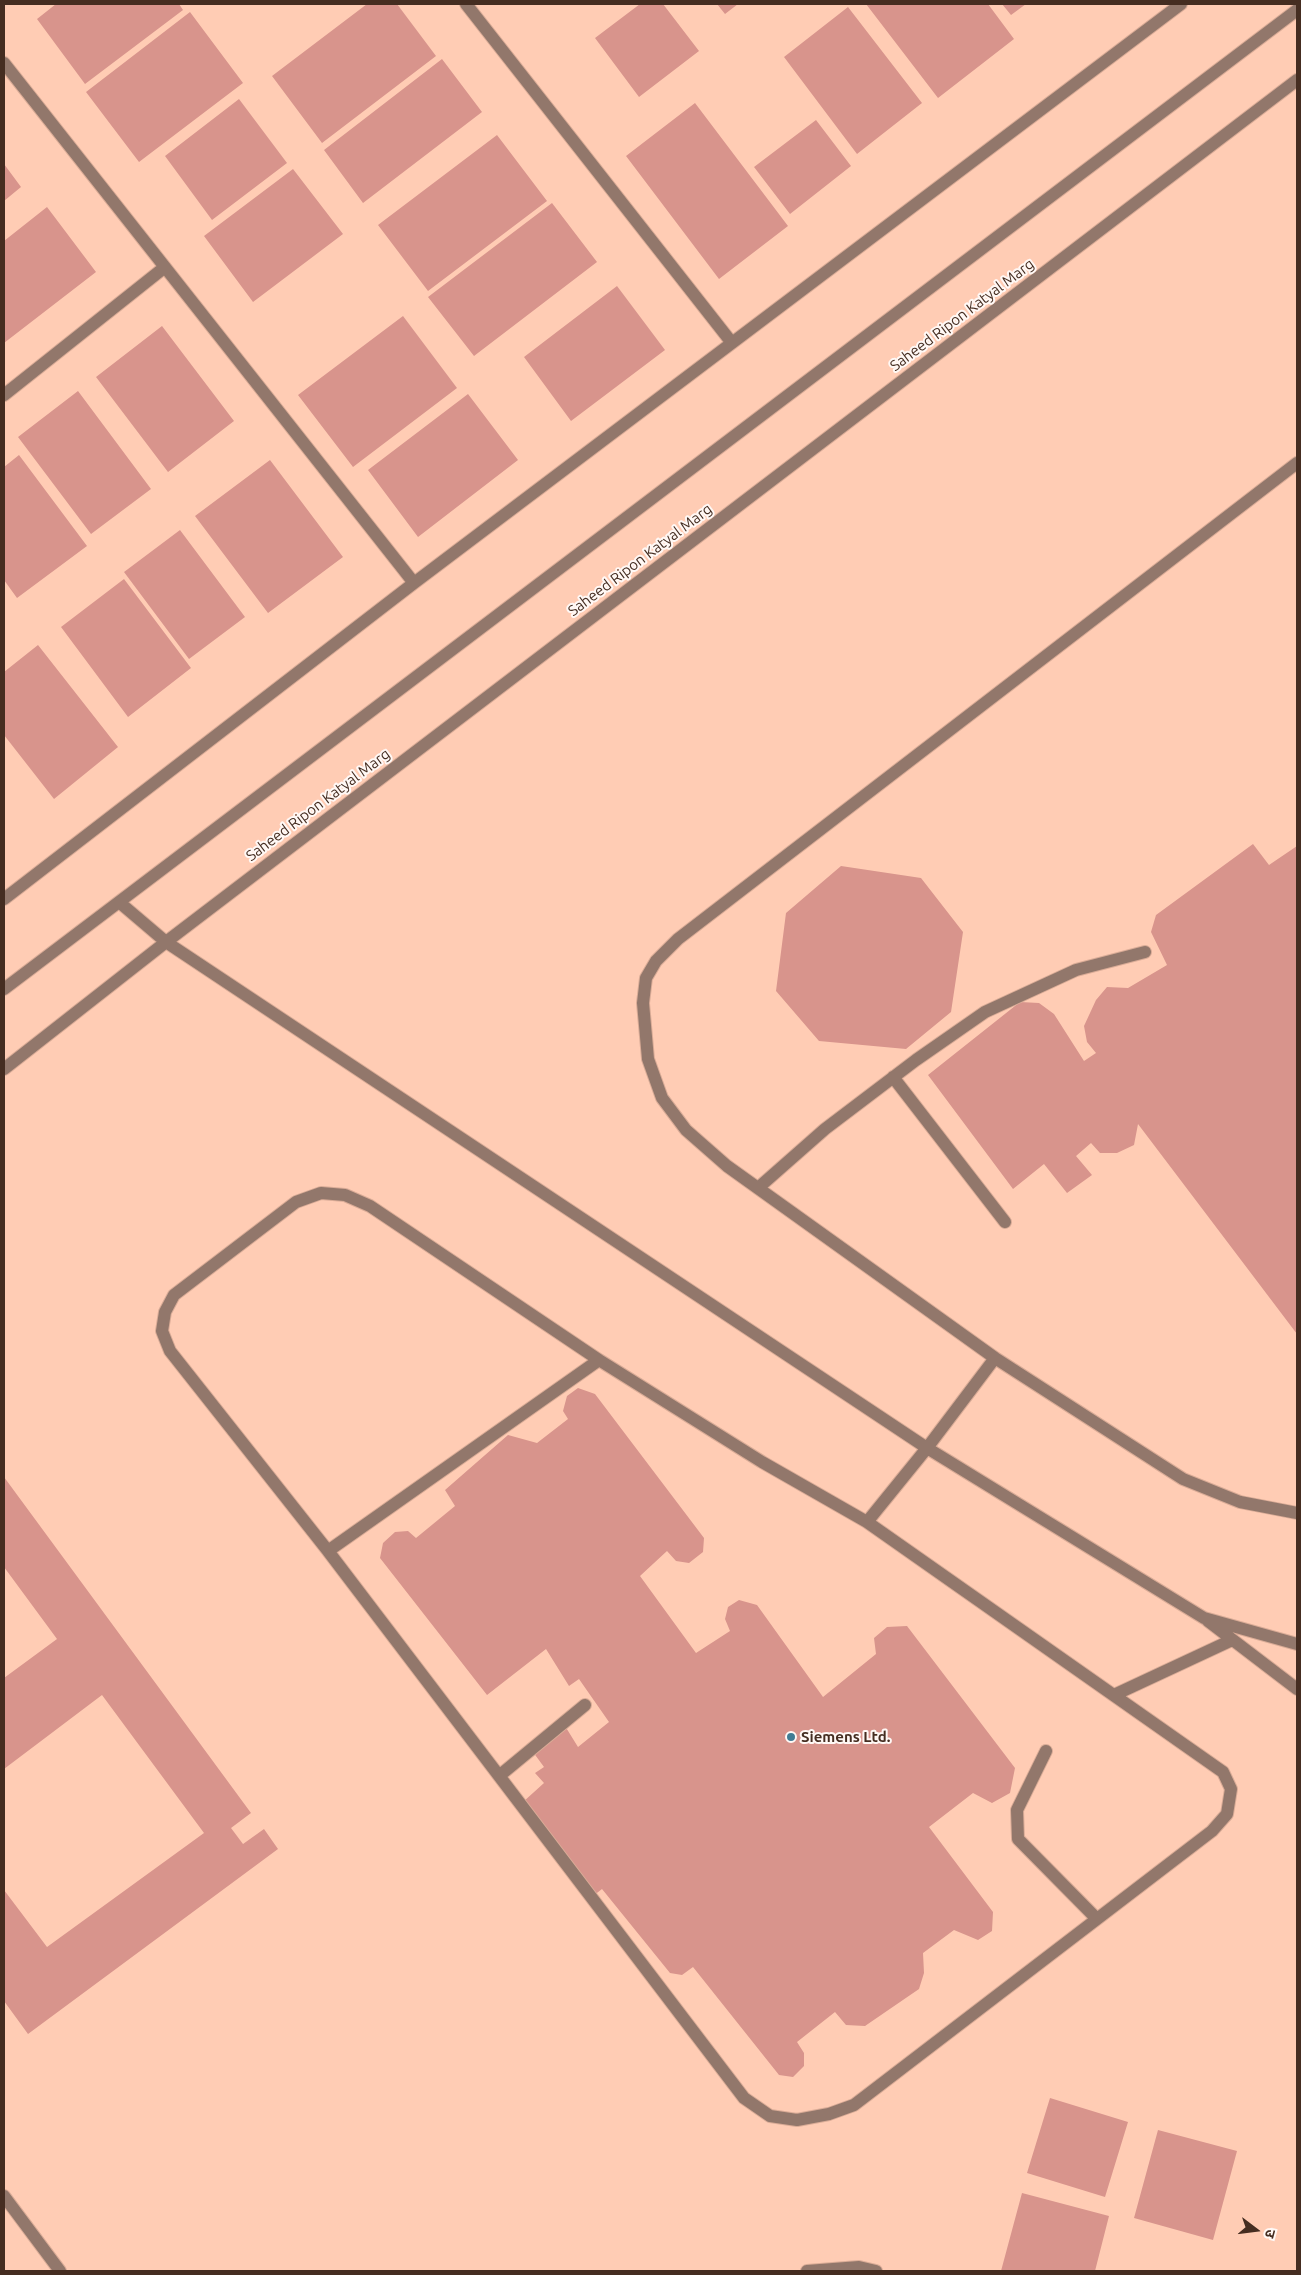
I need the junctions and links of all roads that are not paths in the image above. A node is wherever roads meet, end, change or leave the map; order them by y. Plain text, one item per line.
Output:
1 (466, 4) edge
2 (1181, 4) edge
3 (1297, 10) edge
4 (4, 62) edge
5 (1297, 80) edge
6 (165, 267) junction
7 (732, 344) junction
8 (4, 395) edge
9 (1297, 463) edge
10 (414, 583) junction
11 (4, 899) edge
12 (119, 902) junction
13 (166, 942) junction
14 (1145, 952) dead end
15 (4, 989) edge
16 (4, 1068) edge
17 (893, 1077) junction
18 (758, 1188) junction
19 (1005, 1222) dead end
20 (995, 1358) junction
21 (599, 1360) junction
22 (927, 1448) junction
23 (1297, 1513) edge
24 (867, 1522) junction
25 (328, 1551) junction
26 (1204, 1618) junction
27 (1232, 1640) junction
28 (1297, 1644) edge
29 (1297, 1689) edge
30 (1114, 1695) junction
31 (585, 1705) dead end
32 (1046, 1750) dead end
33 (499, 1776) junction
34 (1096, 1918) junction
35 (4, 2196) edge
36 (60, 2271) edge
37 (807, 2271) edge
38 (876, 2271) edge

1 - 7 street
2 - 7 street
3 - 12 street
4 - 6 street
5 - 13 street, Saheed Ripon Katyal Marg
6 - 8 street
6 - 10 street
7 - 10 street
9 - 18 street
10 - 11 street
12 - 13 street
12 - 15 street
13 - 16 street, Saheed Ripon Katyal Marg
13 - 22 street
14 - 17 street
17 - 18 street
17 - 19 street
18 - 20 street
20 - 22 street
20 - 23 street
21 - 24 street
21 - 25 street
21 - 25 street
22 - 24 street
22 - 26 street
24 - 30 street
25 - 33 street
26 - 27 street
26 - 28 street
27 - 29 street
27 - 30 street
30 - 34 street
31 - 33 street
32 - 34 street
33 - 34 street
35 - 36 street
37 - 38 street

